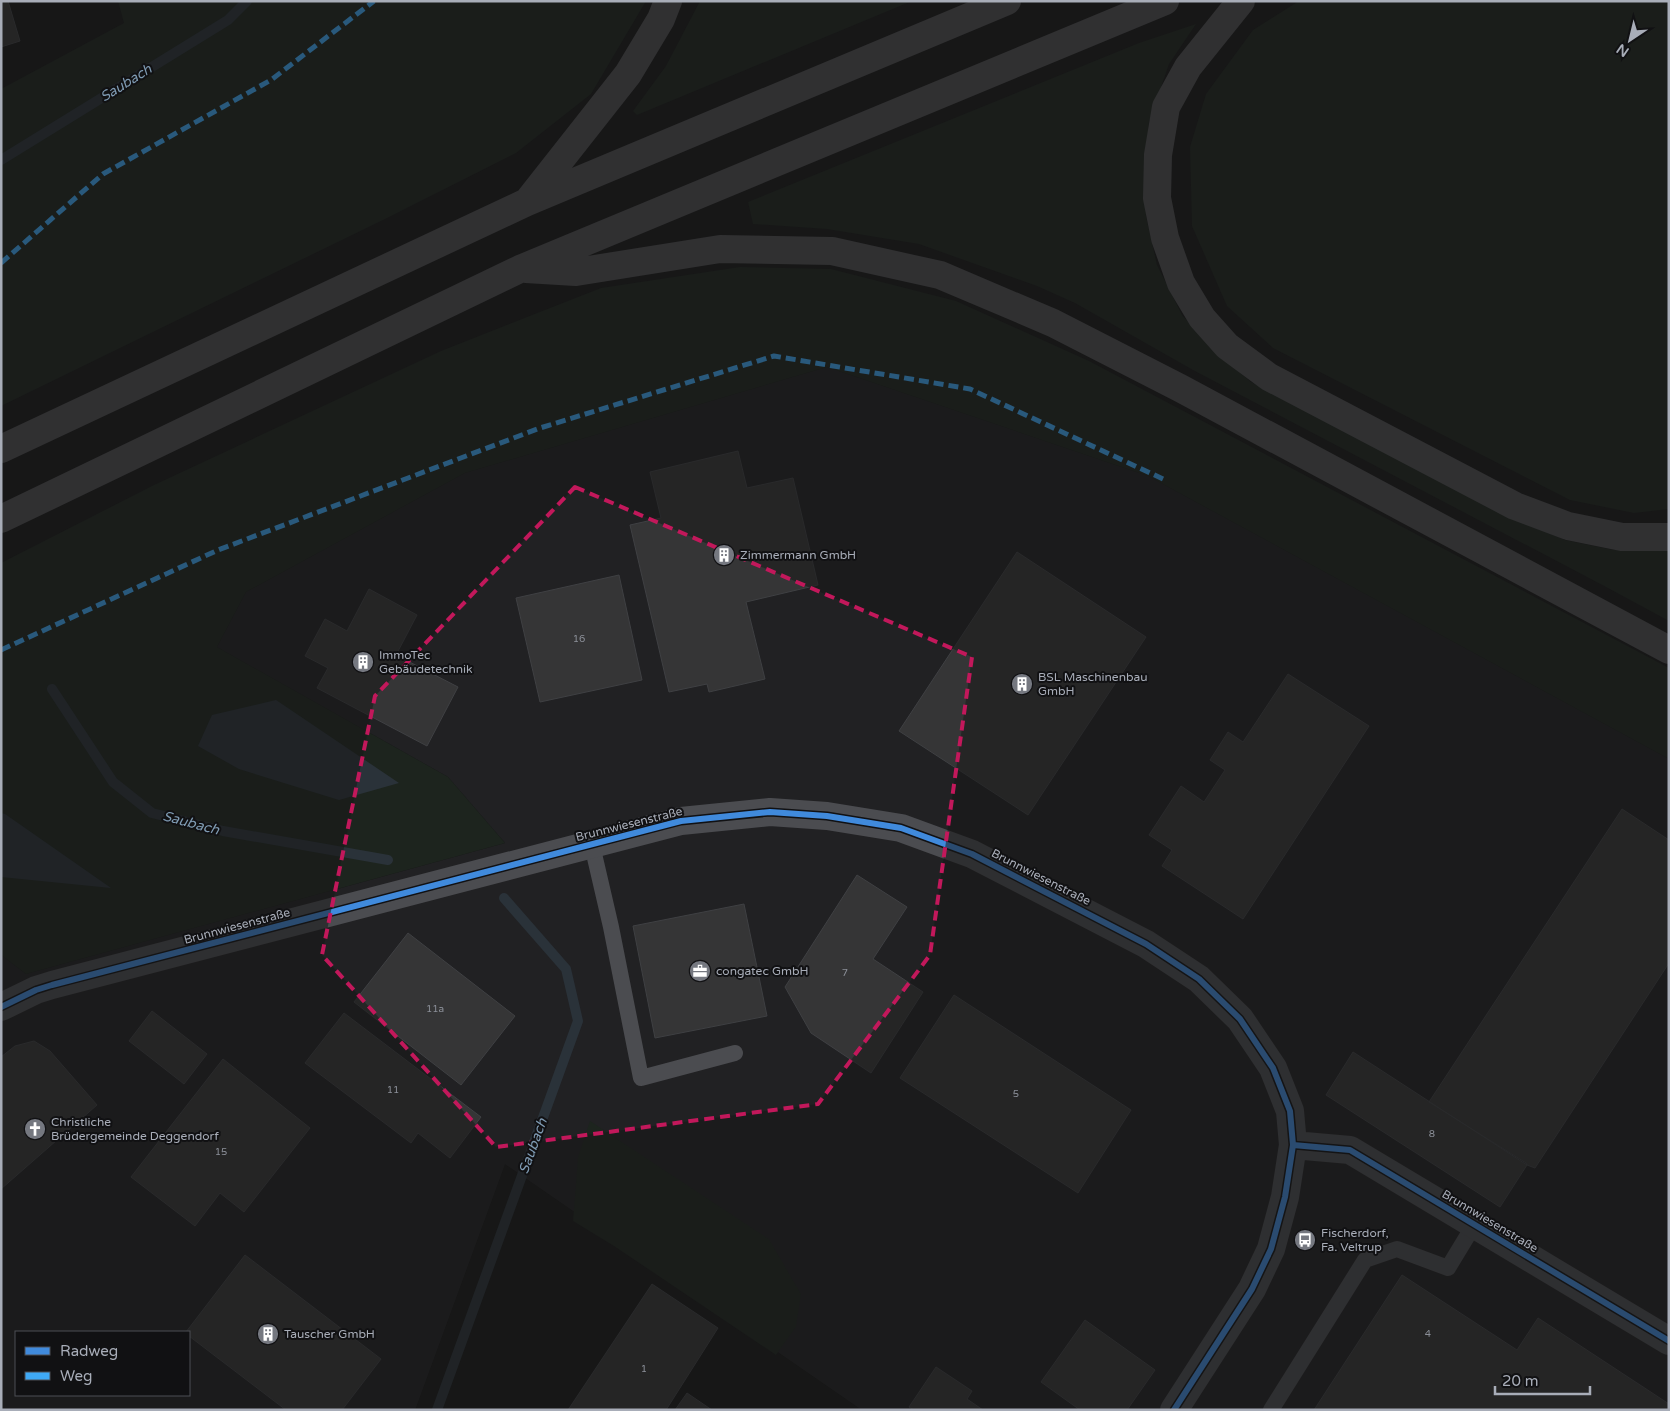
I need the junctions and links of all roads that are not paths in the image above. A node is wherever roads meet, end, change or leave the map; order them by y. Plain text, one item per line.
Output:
1 (668, 1) edge
2 (1007, 1) edge
3 (1165, 1) edge
4 (1241, 1) edge
5 (527, 202) junction
6 (520, 268) junction
7 (1, 449) edge
8 (1, 519) edge
9 (1669, 537) edge
10 (1669, 650) edge
11 (592, 845) junction
12 (1, 1007) edge
13 (735, 1053) dead end
14 (1293, 1145) junction
15 (1474, 1225) junction
16 (1669, 1341) edge
17 (1174, 1410) edge
18 (1271, 1410) edge

1 - 5 highway
2 - 5 highway
3 - 6 highway
4 - 9 highway
5 - 7 highway
6 - 8 highway
6 - 10 highway
11 - 12 street, Brunnwiesenstraße
11 - 13 lane
11 - 14 street, Brunnwiesenstraße
14 - 15 street, Brunnwiesenstraße
14 - 17 street, Brunnwiesenstraße
15 - 16 street, Brunnwiesenstraße
15 - 18 lane

